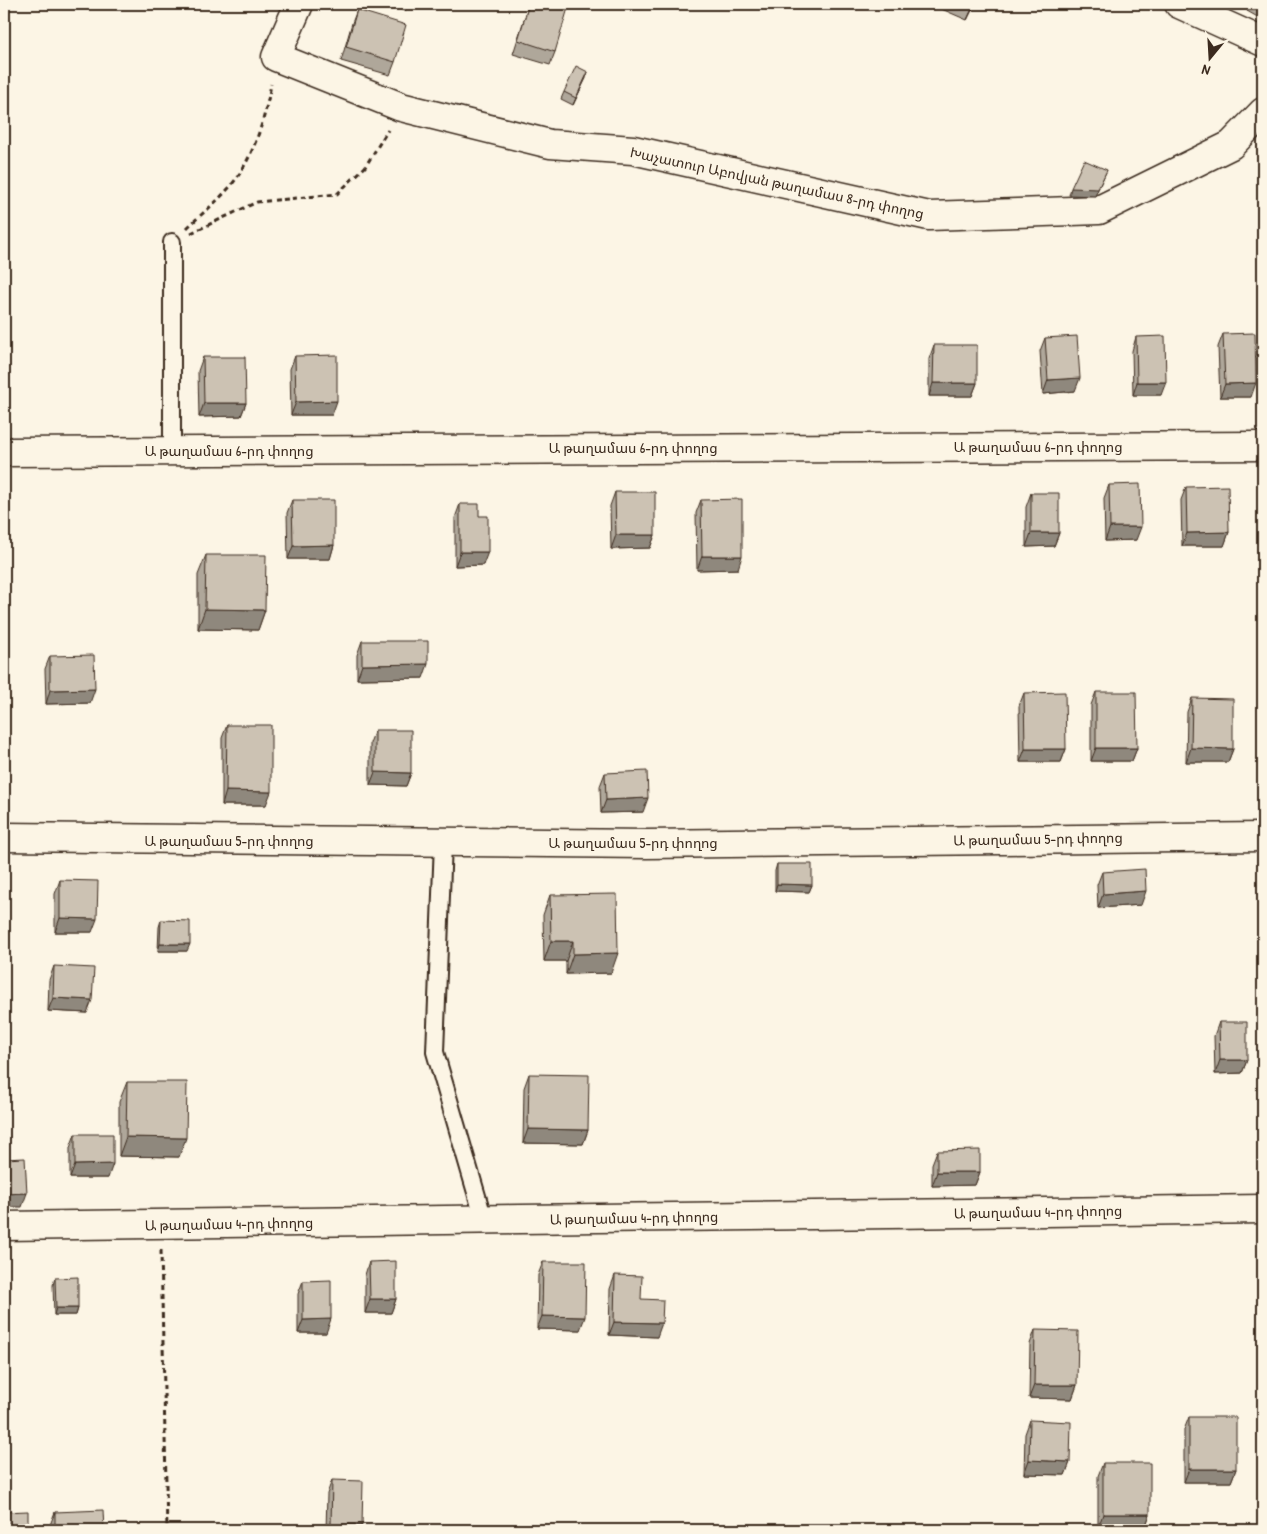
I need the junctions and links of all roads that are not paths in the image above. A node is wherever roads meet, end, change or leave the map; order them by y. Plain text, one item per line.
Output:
1 (299, 4) edge
2 (1179, 4) edge
3 (1263, 42) edge
4 (1263, 112) edge
5 (172, 242) road end
6 (1263, 446) edge
7 (172, 451) junction
8 (4, 452) edge
9 (4, 837) edge
10 (1263, 837) edge
11 (443, 842) junction
12 (1263, 1209) edge
13 (484, 1220) junction
14 (4, 1226) edge

1 - 4 street, Խաչատուր Աբովյան թաղամաս 8-րդ փողոց
2 - 3 street
5 - 7 lane
6 - 7 street, Ա թաղամաս 6-րդ փողոց
7 - 8 street, Ա թաղամաս 6-րդ փողոց
9 - 11 street, Ա թաղամաս 5-րդ փողոց
10 - 11 street, Ա թաղամաս 5-րդ փողոց
11 - 13 lane
12 - 13 street, Ա թաղամաս 4-րդ փողոց
13 - 14 street, Ա թաղամաս 4-րդ փողոց

